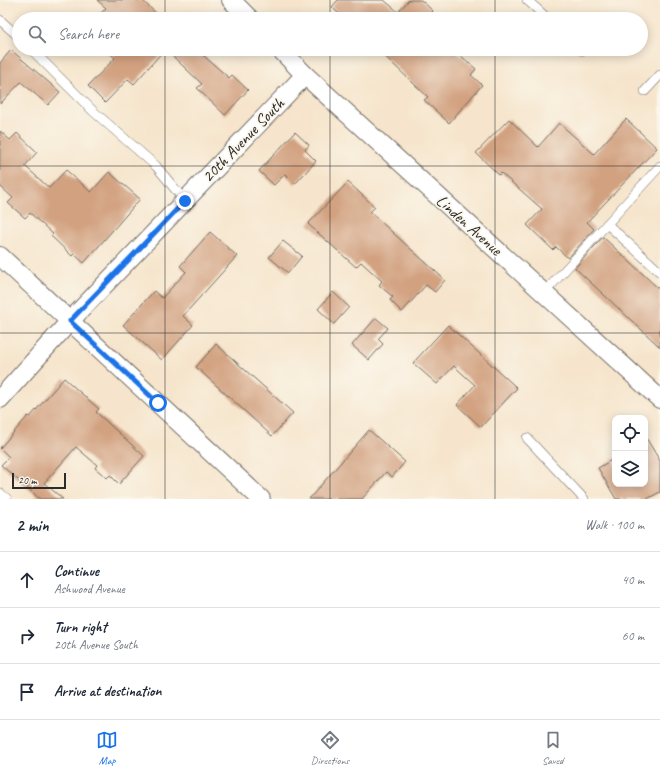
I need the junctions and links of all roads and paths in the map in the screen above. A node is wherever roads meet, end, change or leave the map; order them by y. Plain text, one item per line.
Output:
1 (231, 0) edge
2 (527, 0) edge
3 (243, 12) edge
4 (540, 12) edge
5 (0, 20) edge
6 (12, 31) edge
7 (38, 56) edge
8 (287, 56) edge
9 (305, 74) junction
10 (660, 75) edge
11 (645, 91) dead end
12 (660, 166) edge
13 (185, 201) junction
14 (607, 224) junction
15 (0, 256) edge
16 (660, 272) edge
17 (544, 293) junction
18 (70, 321) junction
19 (0, 399) edge
20 (660, 399) edge
21 (527, 438) dead end
22 (0, 492) edge
23 (253, 496) edge
24 (7, 499) edge
25 (584, 499) edge

1 - 3 street
2 - 4 lane
5 - 6 lane
7 - 13 lane
8 - 9 street, Linden Avenue
9 - 13 street, 20th Avenue South
9 - 17 street, Linden Avenue
10 - 11 lane
12 - 14 lane
13 - 18 street, 20th Avenue South
14 - 16 lane
14 - 17 lane
15 - 18 street
17 - 20 street, Linden Avenue
18 - 19 street, 20th Avenue South
18 - 23 street
21 - 25 lane
22 - 24 lane

